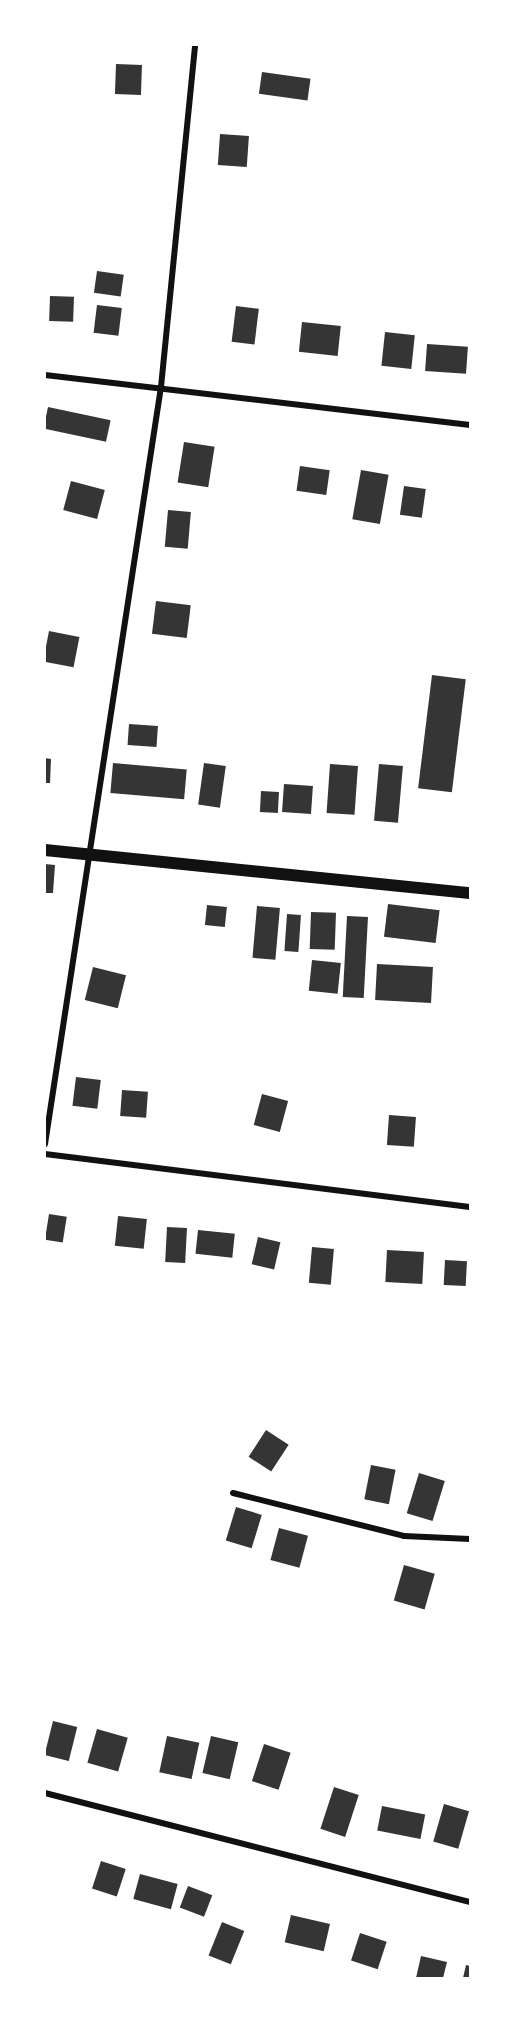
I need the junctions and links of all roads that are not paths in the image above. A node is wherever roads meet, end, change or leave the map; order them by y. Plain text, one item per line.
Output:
1 (195, 45) edge
2 (45, 375) edge
3 (161, 387) junction
4 (470, 425) edge
5 (45, 850) edge
6 (88, 855) junction
7 (470, 893) edge
8 (45, 1143) edge
9 (45, 1154) edge
10 (470, 1207) edge
11 (233, 1493) dead end
12 (470, 1539) edge
13 (45, 1793) edge
14 (470, 1902) edge

1 - 3 street
2 - 3 street
3 - 4 street
3 - 6 street
5 - 6 main road
6 - 7 main road
6 - 8 street
9 - 10 street
11 - 12 street
13 - 14 street

